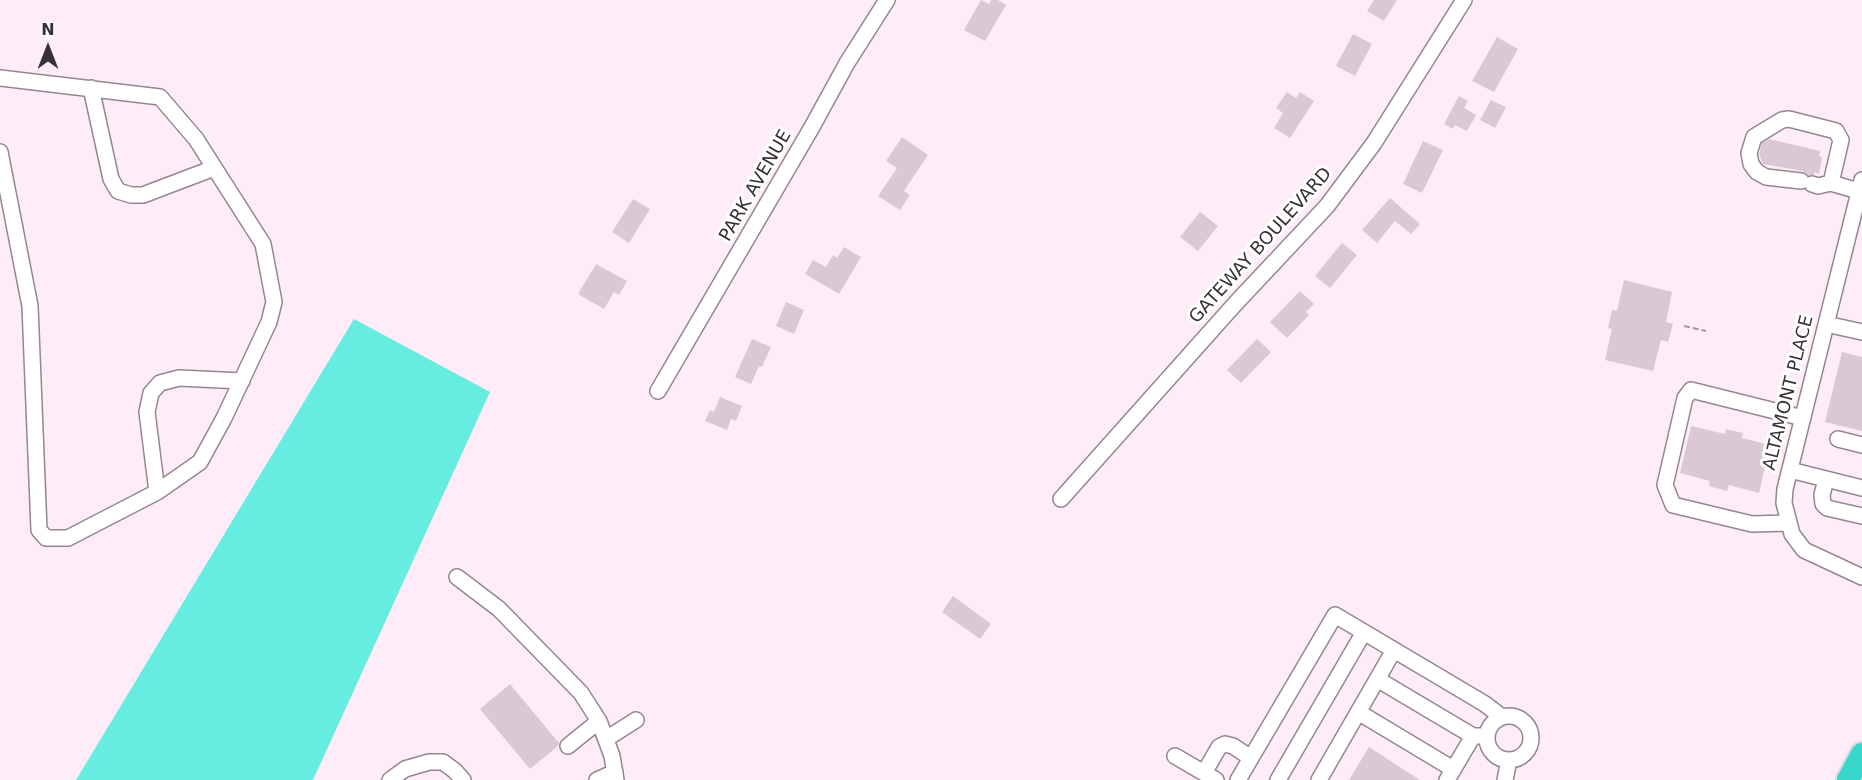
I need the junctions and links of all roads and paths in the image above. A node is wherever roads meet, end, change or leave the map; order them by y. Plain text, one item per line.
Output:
1 (887, 0) edge
2 (1464, 0) edge
3 (0, 78) edge
4 (91, 88) junction
5 (0, 152) edge
6 (214, 168) junction
7 (1831, 183) junction
8 (1861, 187) edge
9 (1826, 324) junction
10 (1684, 326) dead end
11 (1706, 331) dead end
12 (1862, 332) edge
13 (242, 381) junction
14 (658, 391) dead end
15 (1803, 418) junction
16 (1838, 439) dead end
17 (1862, 445) edge
18 (1790, 470) junction
19 (1826, 479) junction
20 (1862, 488) edge
21 (157, 492) junction
22 (1061, 499) dead end
23 (1862, 516) edge
24 (1788, 523) junction
25 (457, 577) dead end
26 (1862, 577) edge
27 (1364, 632) junction
28 (1394, 650) junction
29 (1377, 679) junction
30 (1358, 712) junction
31 (1502, 717) junction
32 (636, 720) dead end
33 (599, 722) junction
34 (1480, 736) junction
35 (606, 739) junction
36 (568, 746) dead end
37 (1862, 754) edge
38 (1175, 756) dead end
39 (1251, 758) junction
40 (1509, 760) junction
41 (1450, 774) edge
42 (616, 776) edge
43 (1210, 777) edge
44 (390, 780) edge
45 (463, 780) edge
46 (597, 780) edge
47 (1238, 780) edge
48 (1278, 780) edge
49 (1319, 780) edge
50 (1505, 780) edge
51 (1848, 780) edge

1 - 14 street, PARK AVENUE
2 - 22 street, GATEWAY BOULEVARD
3 - 4 street
4 - 6 street
4 - 6 street
5 - 21 street
6 - 13 street
7 - 7 street
7 - 8 street
8 - 9 street, ALTAMONT PLACE
9 - 12 street
9 - 15 street, ALTAMONT PLACE
10 - 11 path
13 - 21 street
13 - 21 street
15 - 18 street, ALTAMONT PLACE
15 - 24 street
16 - 17 street
18 - 19 street
18 - 24 street, ALTAMONT PLACE
19 - 20 street
19 - 23 street
24 - 26 street, ALTAMONT PLACE
25 - 33 street
27 - 28 street
27 - 39 street
27 - 48 street
28 - 29 street
28 - 31 street
29 - 30 street
29 - 34 street
30 - 41 street
30 - 49 street
31 - 34 street
31 - 40 street
32 - 35 street
33 - 35 street
33 - 36 street
34 - 40 street
34 - 41 street
35 - 42 street
37 - 51 highway
38 - 43 street
39 - 43 street
39 - 47 street
40 - 50 street
42 - 46 street
44 - 45 street

